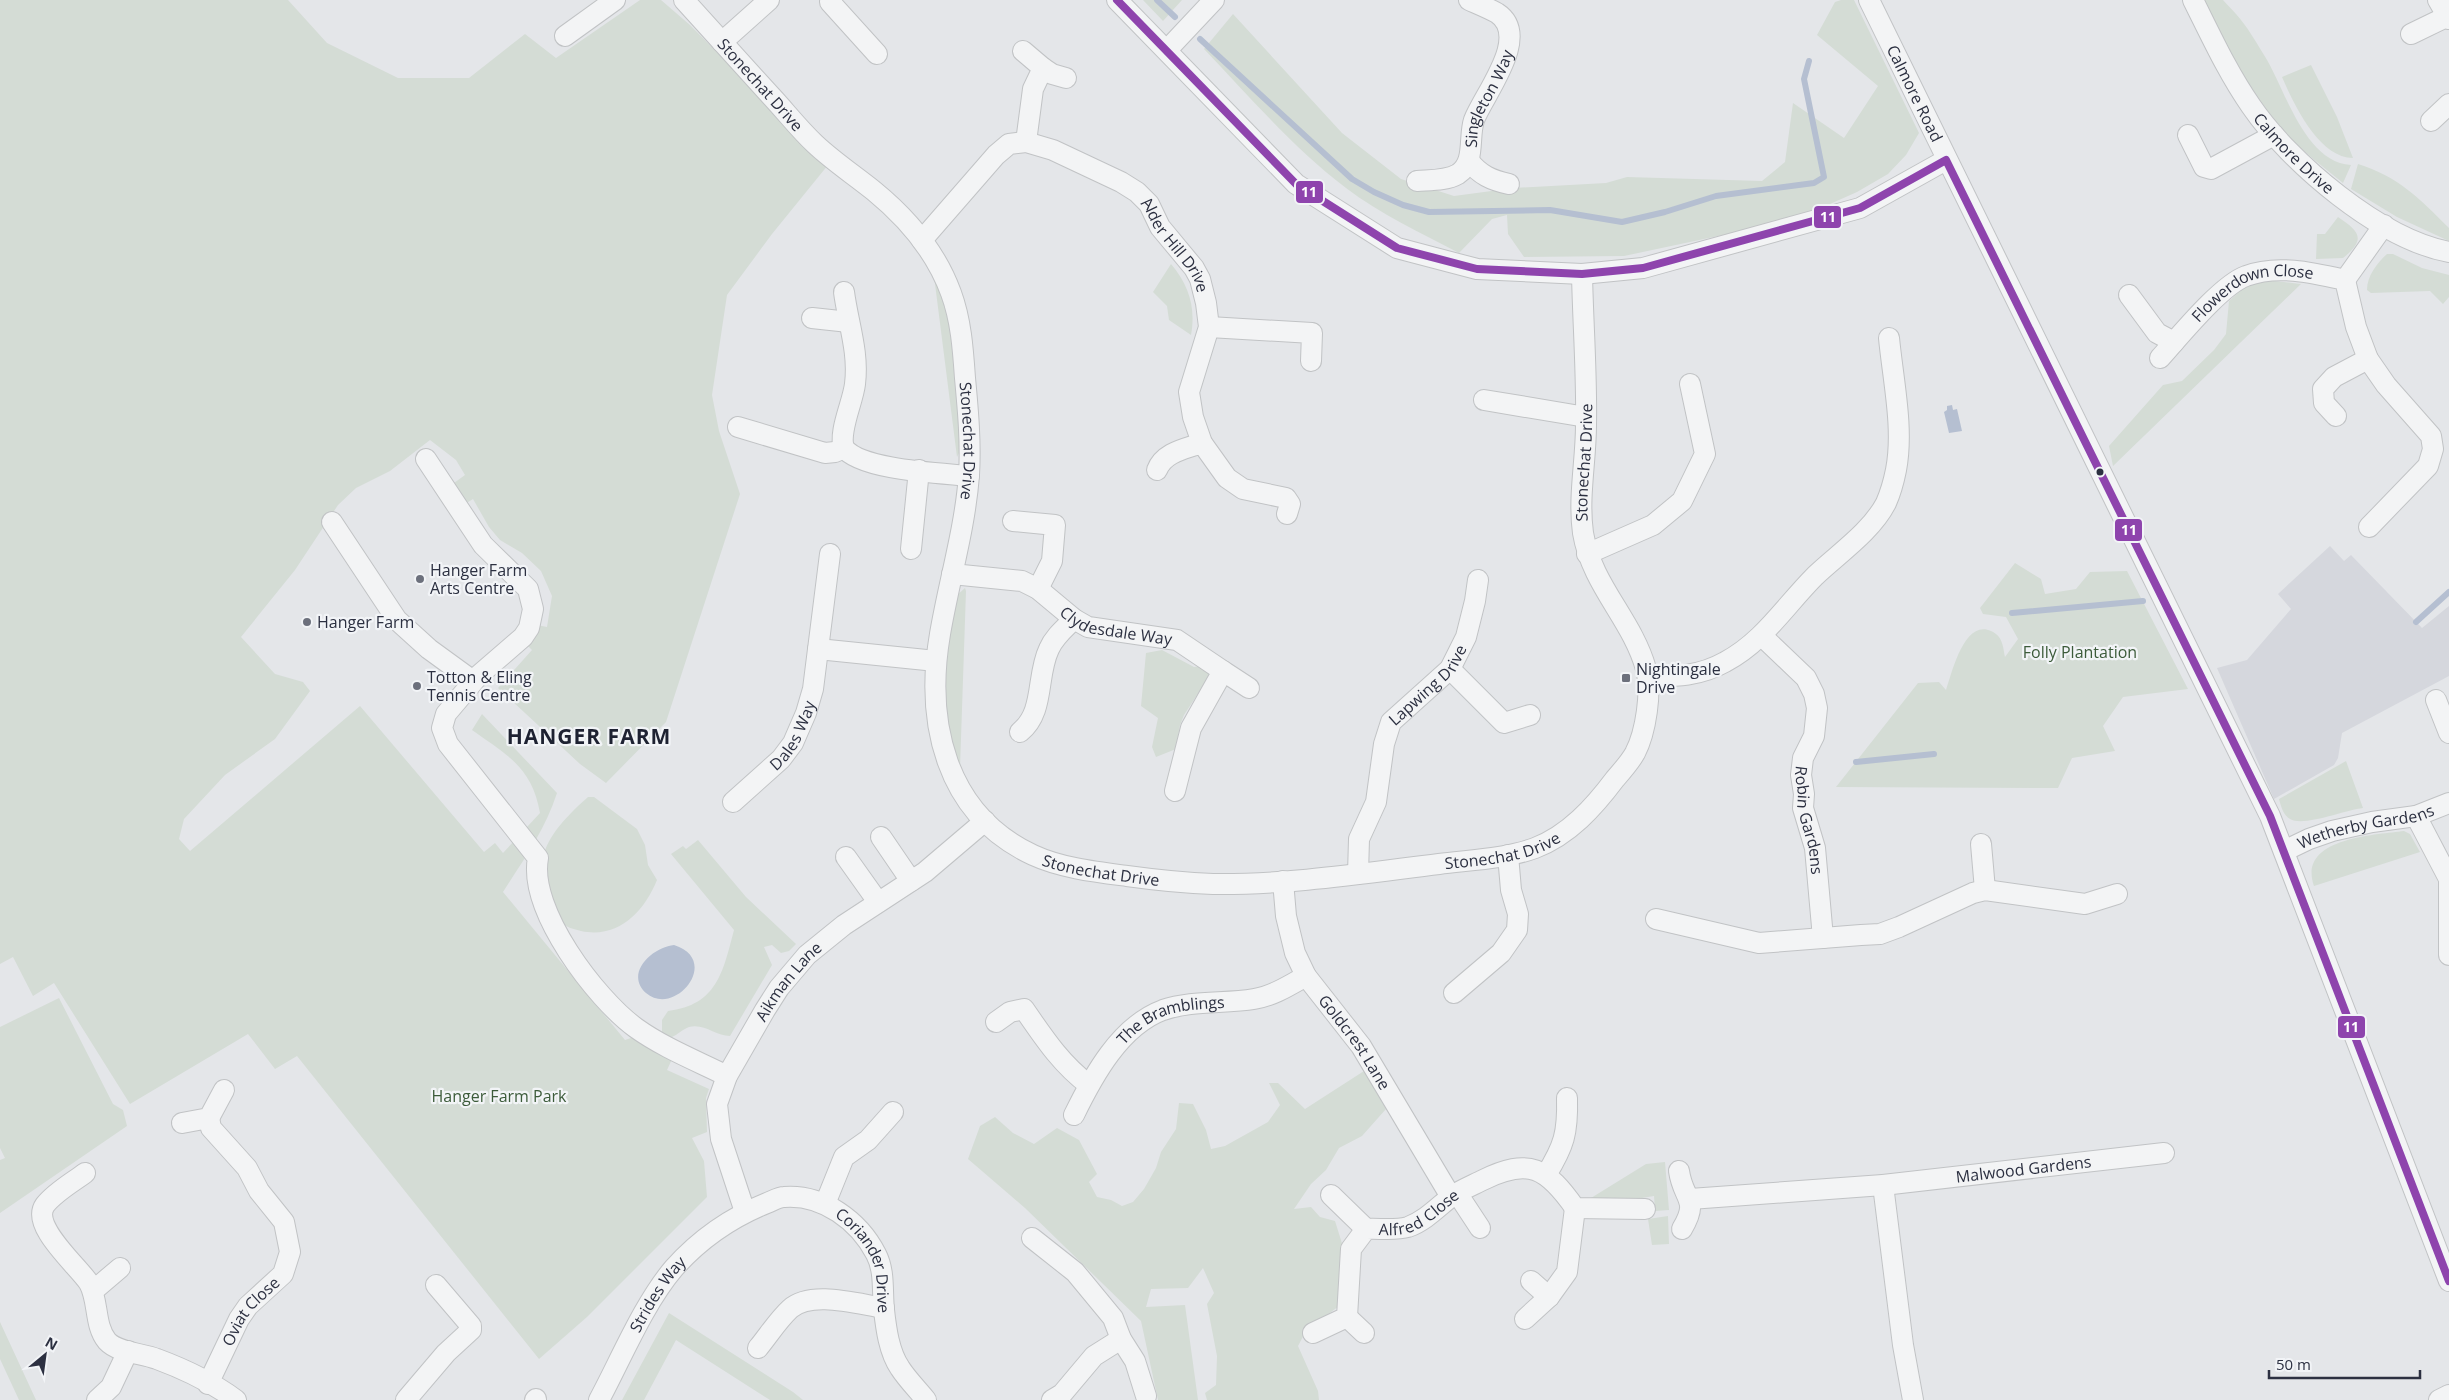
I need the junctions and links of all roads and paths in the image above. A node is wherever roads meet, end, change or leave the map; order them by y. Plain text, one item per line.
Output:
1 (615, 0) edge
2 (684, 0) edge
3 (769, 0) edge
4 (1117, 0) edge
5 (1214, 0) edge
6 (1469, 0) edge
7 (1869, 0) edge
8 (2193, 0) edge
9 (831, 1) edge
10 (2444, 12) edge
11 (2411, 34) dead end
12 (565, 36) dead end
13 (722, 42) junction
14 (1167, 50) junction
15 (1023, 51) dead end
16 (877, 54) dead end
17 (1043, 68) junction
18 (1066, 78) dead end
19 (2449, 104) edge
20 (2432, 121) dead end
21 (2188, 135) dead end
22 (2274, 135) junction
23 (1026, 142) junction
24 (1946, 160) junction
25 (1468, 161) junction
26 (1416, 181) dead end
27 (1509, 184) dead end
28 (2384, 225) junction
29 (922, 240) junction
30 (2449, 252) edge
31 (1582, 274) junction
32 (2345, 280) junction
33 (844, 292) dead end
34 (2129, 295) dead end
35 (812, 318) dead end
36 (849, 322) junction
37 (1209, 327) junction
38 (1889, 338) dead end
39 (2174, 342) junction
40 (2160, 358) dead end
41 (2368, 359) junction
42 (1311, 361) dead end
43 (1690, 384) dead end
44 (1484, 400) dead end
45 (2336, 416) dead end
46 (1586, 417) junction
47 (738, 427) dead end
48 (1202, 443) junction
49 (2441, 447) edge
50 (844, 448) junction
51 (426, 459) dead end
52 (919, 470) junction
53 (1157, 470) dead end
54 (969, 476) junction
55 (1287, 514) dead end
56 (1013, 521) dead end
57 (332, 522) dead end
58 (2369, 527) dead end
59 (911, 549) dead end
60 (830, 554) dead end
61 (1587, 554) junction
62 (952, 574) junction
63 (1478, 580) dead end
64 (1038, 589) junction
65 (1074, 619) junction
66 (1762, 636) junction
67 (818, 649) junction
68 (936, 661) junction
69 (1450, 669) junction
70 (1223, 672) junction
71 (1648, 676) junction
72 (473, 681) junction
73 (1248, 688) dead end
74 (2436, 700) dead end
75 (1530, 715) dead end
76 (1020, 732) dead end
77 (2449, 733) edge
78 (1175, 791) dead end
79 (734, 802) dead end
80 (2449, 803) edge
81 (2416, 816) junction
82 (985, 821) junction
83 (881, 837) dead end
84 (1981, 844) dead end
85 (2284, 851) junction
86 (1508, 855) junction
87 (846, 857) dead end
88 (1358, 874) junction
89 (911, 881) junction
90 (1283, 881) junction
91 (1985, 890) junction
92 (2117, 894) dead end
93 (878, 902) junction
94 (1656, 919) dead end
95 (1823, 938) junction
96 (2449, 955) edge
97 (1306, 976) junction
98 (1454, 993) dead end
99 (996, 1022) dead end
100 (727, 1076) junction
101 (1089, 1085) junction
102 (224, 1090) dead end
103 (1568, 1098) dead end
104 (893, 1112) dead end
105 (1074, 1115) dead end
106 (209, 1118) junction
107 (182, 1123) dead end
108 (2164, 1153) dead end
109 (1680, 1171) dead end
110 (85, 1173) dead end
111 (1546, 1176) junction
112 (1883, 1185) junction
113 (1454, 1195) junction
114 (1331, 1196) dead end
115 (1690, 1199) junction
116 (825, 1204) junction
117 (1575, 1208) junction
118 (1645, 1210) dead end
119 (746, 1212) junction
120 (1480, 1228) dead end
121 (1366, 1229) junction
122 (1682, 1229) dead end
123 (1032, 1238) dead end
124 (2443, 1248) edge
125 (120, 1268) dead end
126 (2449, 1280) edge
127 (1530, 1281) dead end
128 (436, 1285) dead end
129 (93, 1291) junction
130 (1549, 1297) junction
131 (884, 1308) junction
132 (1347, 1317) junction
133 (1525, 1319) dead end
134 (1313, 1332) dead end
135 (1364, 1333) dead end
136 (1121, 1338) junction
137 (758, 1348) dead end
138 (128, 1351) junction
139 (208, 1384) junction
140 (2449, 1395) edge
141 (1146, 1396) dead end
142 (414, 1397) edge
143 (97, 1400) edge
144 (236, 1400) edge
145 (599, 1400) edge
146 (926, 1400) edge
147 (1052, 1400) edge
148 (1913, 1400) edge
149 (2439, 1400) edge

1 - 12 street
2 - 13 street, Stonechat Drive
3 - 13 street
4 - 14 street
5 - 14 street
6 - 25 street, Singleton Way
7 - 24 street, Calmore Road
8 - 22 street, Calmore Drive
9 - 16 street
10 - 11 street
13 - 29 street, Stonechat Drive
14 - 31 street
15 - 17 street
17 - 18 street
17 - 23 street
19 - 20 street
21 - 22 street
22 - 28 street, Calmore Drive
23 - 29 street
23 - 37 street, Alder Hill Drive
24 - 31 street
24 - 85 street, Calmore Road
25 - 26 street, Singleton Way
25 - 27 street
28 - 30 street, Calmore Drive
28 - 32 street, Flowerdown Close
29 - 54 street, Stonechat Drive
31 - 46 street, Stonechat Drive
32 - 39 street, Flowerdown Close
32 - 41 street, Flowerdown Close
33 - 36 street
34 - 39 street, Flowerdown Close
35 - 36 street
36 - 50 street
37 - 42 street
37 - 48 street, Alder Hill Drive
38 - 66 street
39 - 40 street, Flowerdown Close
41 - 45 street
41 - 49 street, Flowerdown Close
43 - 61 street
44 - 46 street
46 - 61 street, Stonechat Drive
47 - 50 street
48 - 53 street
48 - 55 street, Alder Hill Drive
49 - 58 street, Flowerdown Close
50 - 52 street
51 - 72 street
52 - 54 street
52 - 59 street
54 - 62 street, Stonechat Drive
56 - 64 street
57 - 72 street
60 - 67 street, Dales Way
61 - 71 street, Stonechat Drive
62 - 64 street, Clydesdale Way
62 - 68 street, Stonechat Drive
63 - 69 street, Lapwing Drive
64 - 65 street, Clydesdale Way
65 - 70 street, Clydesdale Way
65 - 76 street
66 - 71 street
66 - 95 street, Robin Gardens
67 - 68 street
67 - 79 street, Dales Way
68 - 82 street, Stonechat Drive
69 - 75 street
69 - 88 street, Lapwing Drive
70 - 73 street, Clydesdale Way
70 - 78 street
71 - 86 street, Stonechat Drive
72 - 100 street
74 - 77 street
80 - 81 street, Wetherby Gardens
81 - 85 street, Wetherby Gardens
81 - 96 street
82 - 89 street, Aikman Lane
82 - 90 street, Stonechat Drive
83 - 89 street
84 - 91 street
85 - 124 street, Calmore Road
86 - 88 street, Stonechat Drive
86 - 98 street
87 - 93 street
88 - 90 street, Stonechat Drive
89 - 93 street, Aikman Lane
90 - 97 street, Goldcrest Lane
91 - 92 street
91 - 95 street
93 - 100 street, Aikman Lane
94 - 95 street
97 - 101 street, The Bramblings
97 - 113 street, Goldcrest Lane
99 - 101 street
100 - 119 street, Aikman Lane
101 - 105 street, The Bramblings
102 - 106 street
103 - 111 street
104 - 116 street
106 - 107 street
106 - 139 street, Oviat Close
108 - 112 street, Malwood Gardens
109 - 115 street
110 - 129 street
111 - 113 street, Alfred Close
111 - 117 street, Alfred Close
112 - 115 street, Malwood Gardens
112 - 148 street
113 - 120 street, Goldcrest Lane
113 - 121 street, Alfred Close
114 - 121 street
115 - 122 street
116 - 119 street, Coriander Drive
116 - 131 street, Coriander Drive
117 - 118 street
117 - 130 street
119 - 145 street, Strides Way
121 - 132 street, Alfred Close
123 - 136 street
124 - 126 street, Calmore Road
125 - 129 street
127 - 130 street
128 - 142 street
129 - 138 street
130 - 133 street
131 - 137 street
131 - 146 street, Coriander Drive
132 - 134 street
132 - 135 street
136 - 141 street
136 - 147 street
138 - 139 street
138 - 143 street
139 - 144 street
140 - 149 street

